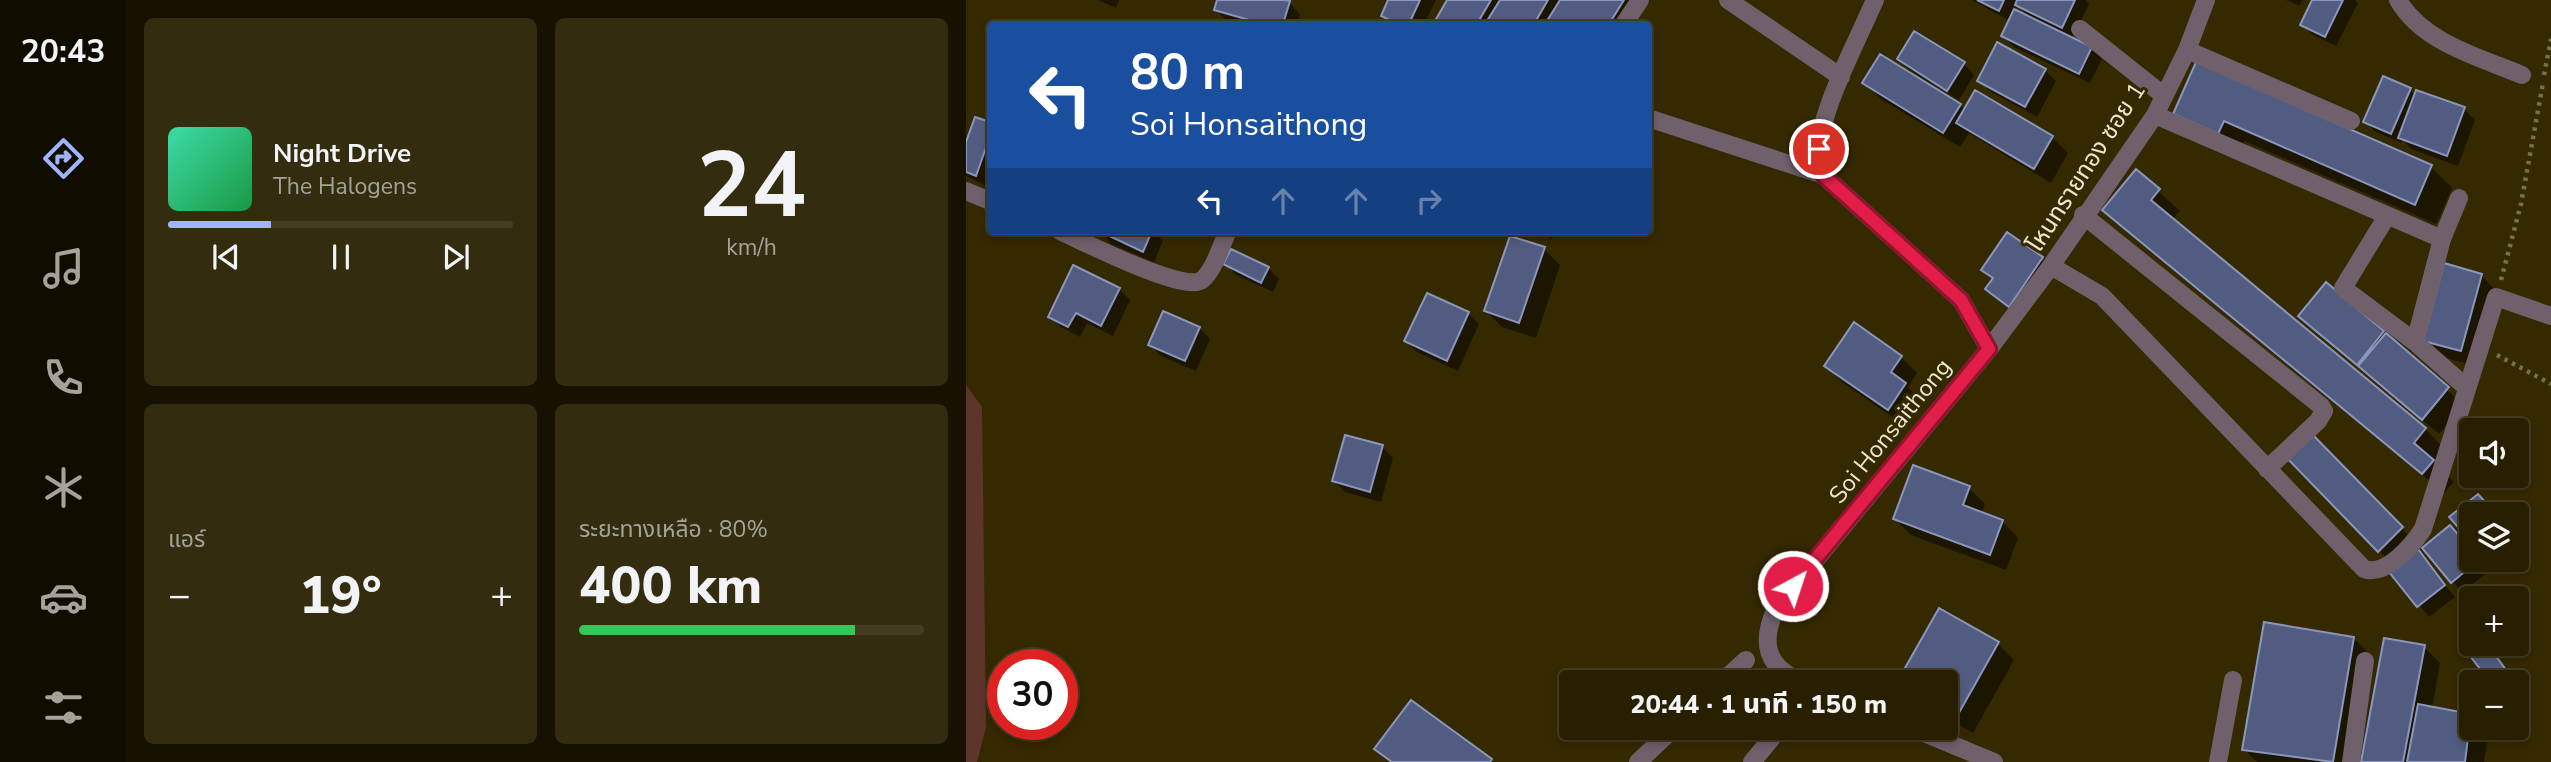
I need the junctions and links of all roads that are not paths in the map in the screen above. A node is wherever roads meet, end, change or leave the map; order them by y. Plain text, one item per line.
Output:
1 (1640, 0) edge
2 (1728, 0) edge
3 (1875, 0) edge
4 (2206, 0) edge
5 (2398, 0) edge
6 (1626, 21) edge
7 (2080, 29) dead end
8 (2187, 50) junction
9 (2522, 75) dead end
10 (1841, 77) junction
11 (2163, 96) junction
12 (2155, 114) junction
13 (1652, 119) edge
14 (2351, 121) dead end
15 (1823, 175) junction
16 (966, 191) edge
17 (2459, 198) dead end
18 (987, 200) edge
19 (2083, 215) junction
20 (2387, 216) junction
21 (1069, 235) edge
22 (1226, 235) edge
23 (2442, 239) junction
24 (2051, 266) junction
25 (2551, 316) edge
26 (2415, 342) junction
27 (1989, 349) junction
28 (2467, 388) junction
29 (2267, 469) junction
30 (1746, 660) dead end
31 (2365, 661) dead end
32 (1735, 670) edge
33 (1779, 670) edge
34 (2233, 680) dead end
35 (1661, 740) edge
36 (1770, 740) edge
37 (1941, 740) edge
38 (1638, 762) edge
39 (1752, 762) edge
40 (1994, 762) edge
41 (2218, 762) edge
42 (2351, 762) edge

1 - 6 street
2 - 10 street
3 - 10 street
4 - 8 street, โหนทรายทอง ซอย 1
5 - 9 street
7 - 11 street
8 - 11 street, โหนทรายทอง ซอย 1
8 - 14 street
10 - 15 street
11 - 12 street, โหนทรายทอง ซอย 1
12 - 19 street, โหนทรายทอง ซอย 1
12 - 20 street
13 - 15 street
15 - 27 street
16 - 18 street
17 - 23 street
19 - 24 street, โหนทรายทอง ซอย 1
19 - 29 street
20 - 23 street
20 - 26 street
21 - 22 street
23 - 26 street
24 - 27 street, โหนทรายทอง ซอย 1
24 - 29 street
25 - 28 street
26 - 28 street
27 - 33 street, Soi Honsaithong
28 - 29 street
30 - 32 street
31 - 42 street
34 - 41 street
35 - 38 street
36 - 39 street
37 - 40 street

